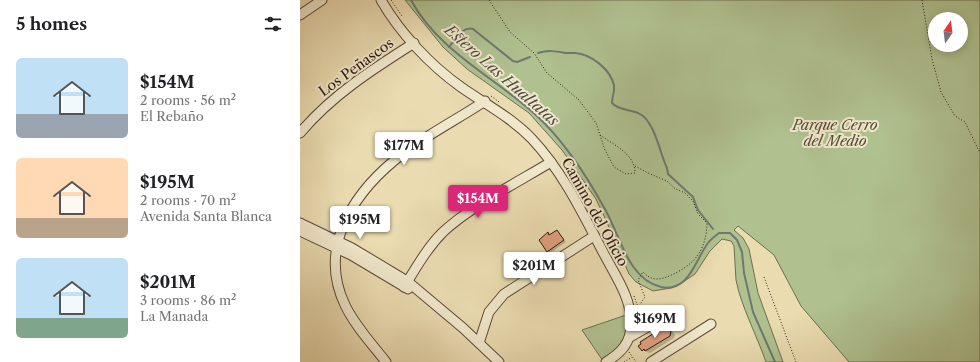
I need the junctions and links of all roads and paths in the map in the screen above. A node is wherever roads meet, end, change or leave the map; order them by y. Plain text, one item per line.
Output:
1 (322, 0) edge
2 (381, 0) edge
3 (391, 0) edge
4 (489, 0) edge
5 (922, 0) edge
6 (300, 15) edge
7 (404, 20) dead end
8 (414, 43) junction
9 (487, 98) junction
10 (500, 103) dead end
11 (300, 133) edge
12 (600, 135) junction
13 (980, 153) edge
14 (551, 162) junction
15 (635, 165) junction
16 (300, 223) edge
17 (300, 231) edge
18 (594, 236) junction
19 (337, 244) junction
20 (764, 277) dead end
21 (406, 284) junction
22 (634, 296) dead end
23 (639, 306) junction
24 (665, 316) dead end
25 (639, 320) dead end
26 (711, 324) dead end
27 (630, 337) junction
28 (479, 343) junction
29 (625, 347) junction
30 (633, 357) junction
31 (611, 361) edge
32 (386, 362) edge
33 (499, 362) edge
34 (624, 362) edge
35 (636, 362) edge
36 (651, 362) edge
37 (796, 362) edge

1 - 6 street
2 - 8 street, Camino del Oficio
3 - 7 path
4 - 12 path
5 - 13 path
8 - 9 street, Camino del Oficio
8 - 11 street, Los Peñascos
9 - 10 path
9 - 14 street, Camino del Oficio
9 - 19 street
12 - 15 path
12 - 15 path
14 - 18 street, Camino del Oficio
14 - 21 street
15 - 23 path
16 - 19 street
17 - 19 street
18 - 27 street, Camino del Oficio
18 - 28 street
19 - 21 street
19 - 32 street
20 - 37 path
21 - 28 street
22 - 23 path
23 - 25 path
24 - 27 street
26 - 36 street
27 - 29 street, Camino del Oficio
28 - 33 street
29 - 30 path
29 - 31 street, Camino del Oficio
30 - 34 path
30 - 35 path

